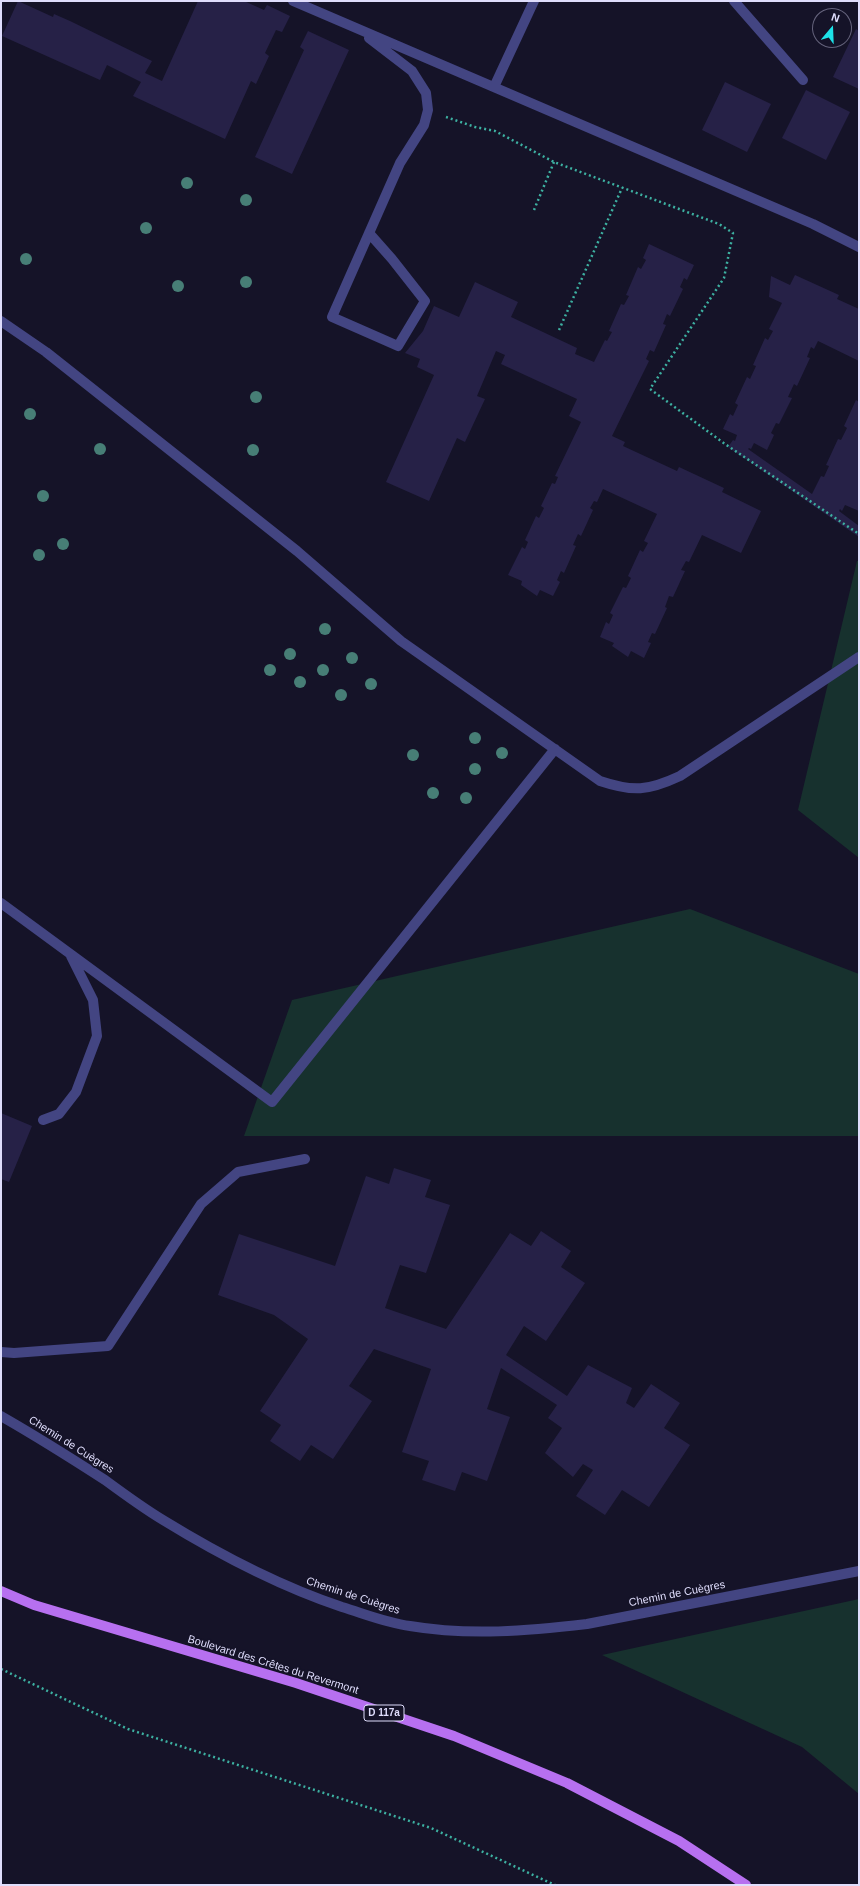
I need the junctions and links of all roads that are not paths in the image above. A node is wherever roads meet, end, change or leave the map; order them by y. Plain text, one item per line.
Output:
1 (293, 1) edge
2 (534, 1) edge
3 (734, 1) edge
4 (356, 29) junction
5 (803, 80) dead end
6 (494, 87) junction
7 (369, 233) junction
8 (859, 247) edge
9 (1, 321) edge
10 (859, 657) edge
11 (555, 749) junction
12 (1, 903) edge
13 (70, 954) junction
14 (43, 1120) dead end
15 (304, 1159) dead end
16 (1, 1352) edge
17 (1, 1416) edge
18 (859, 1571) edge
19 (1, 1591) edge
20 (746, 1885) edge

1 - 4 street
2 - 6 street
3 - 5 street
4 - 6 street
4 - 7 street
6 - 8 street
7 - 7 street
9 - 11 street
10 - 11 street
11 - 13 street
12 - 13 street
13 - 14 street
15 - 16 street
17 - 18 street, Chemin de Cuègres
19 - 20 main road, Boulevard des Crêtes du Revermont / D 117a

